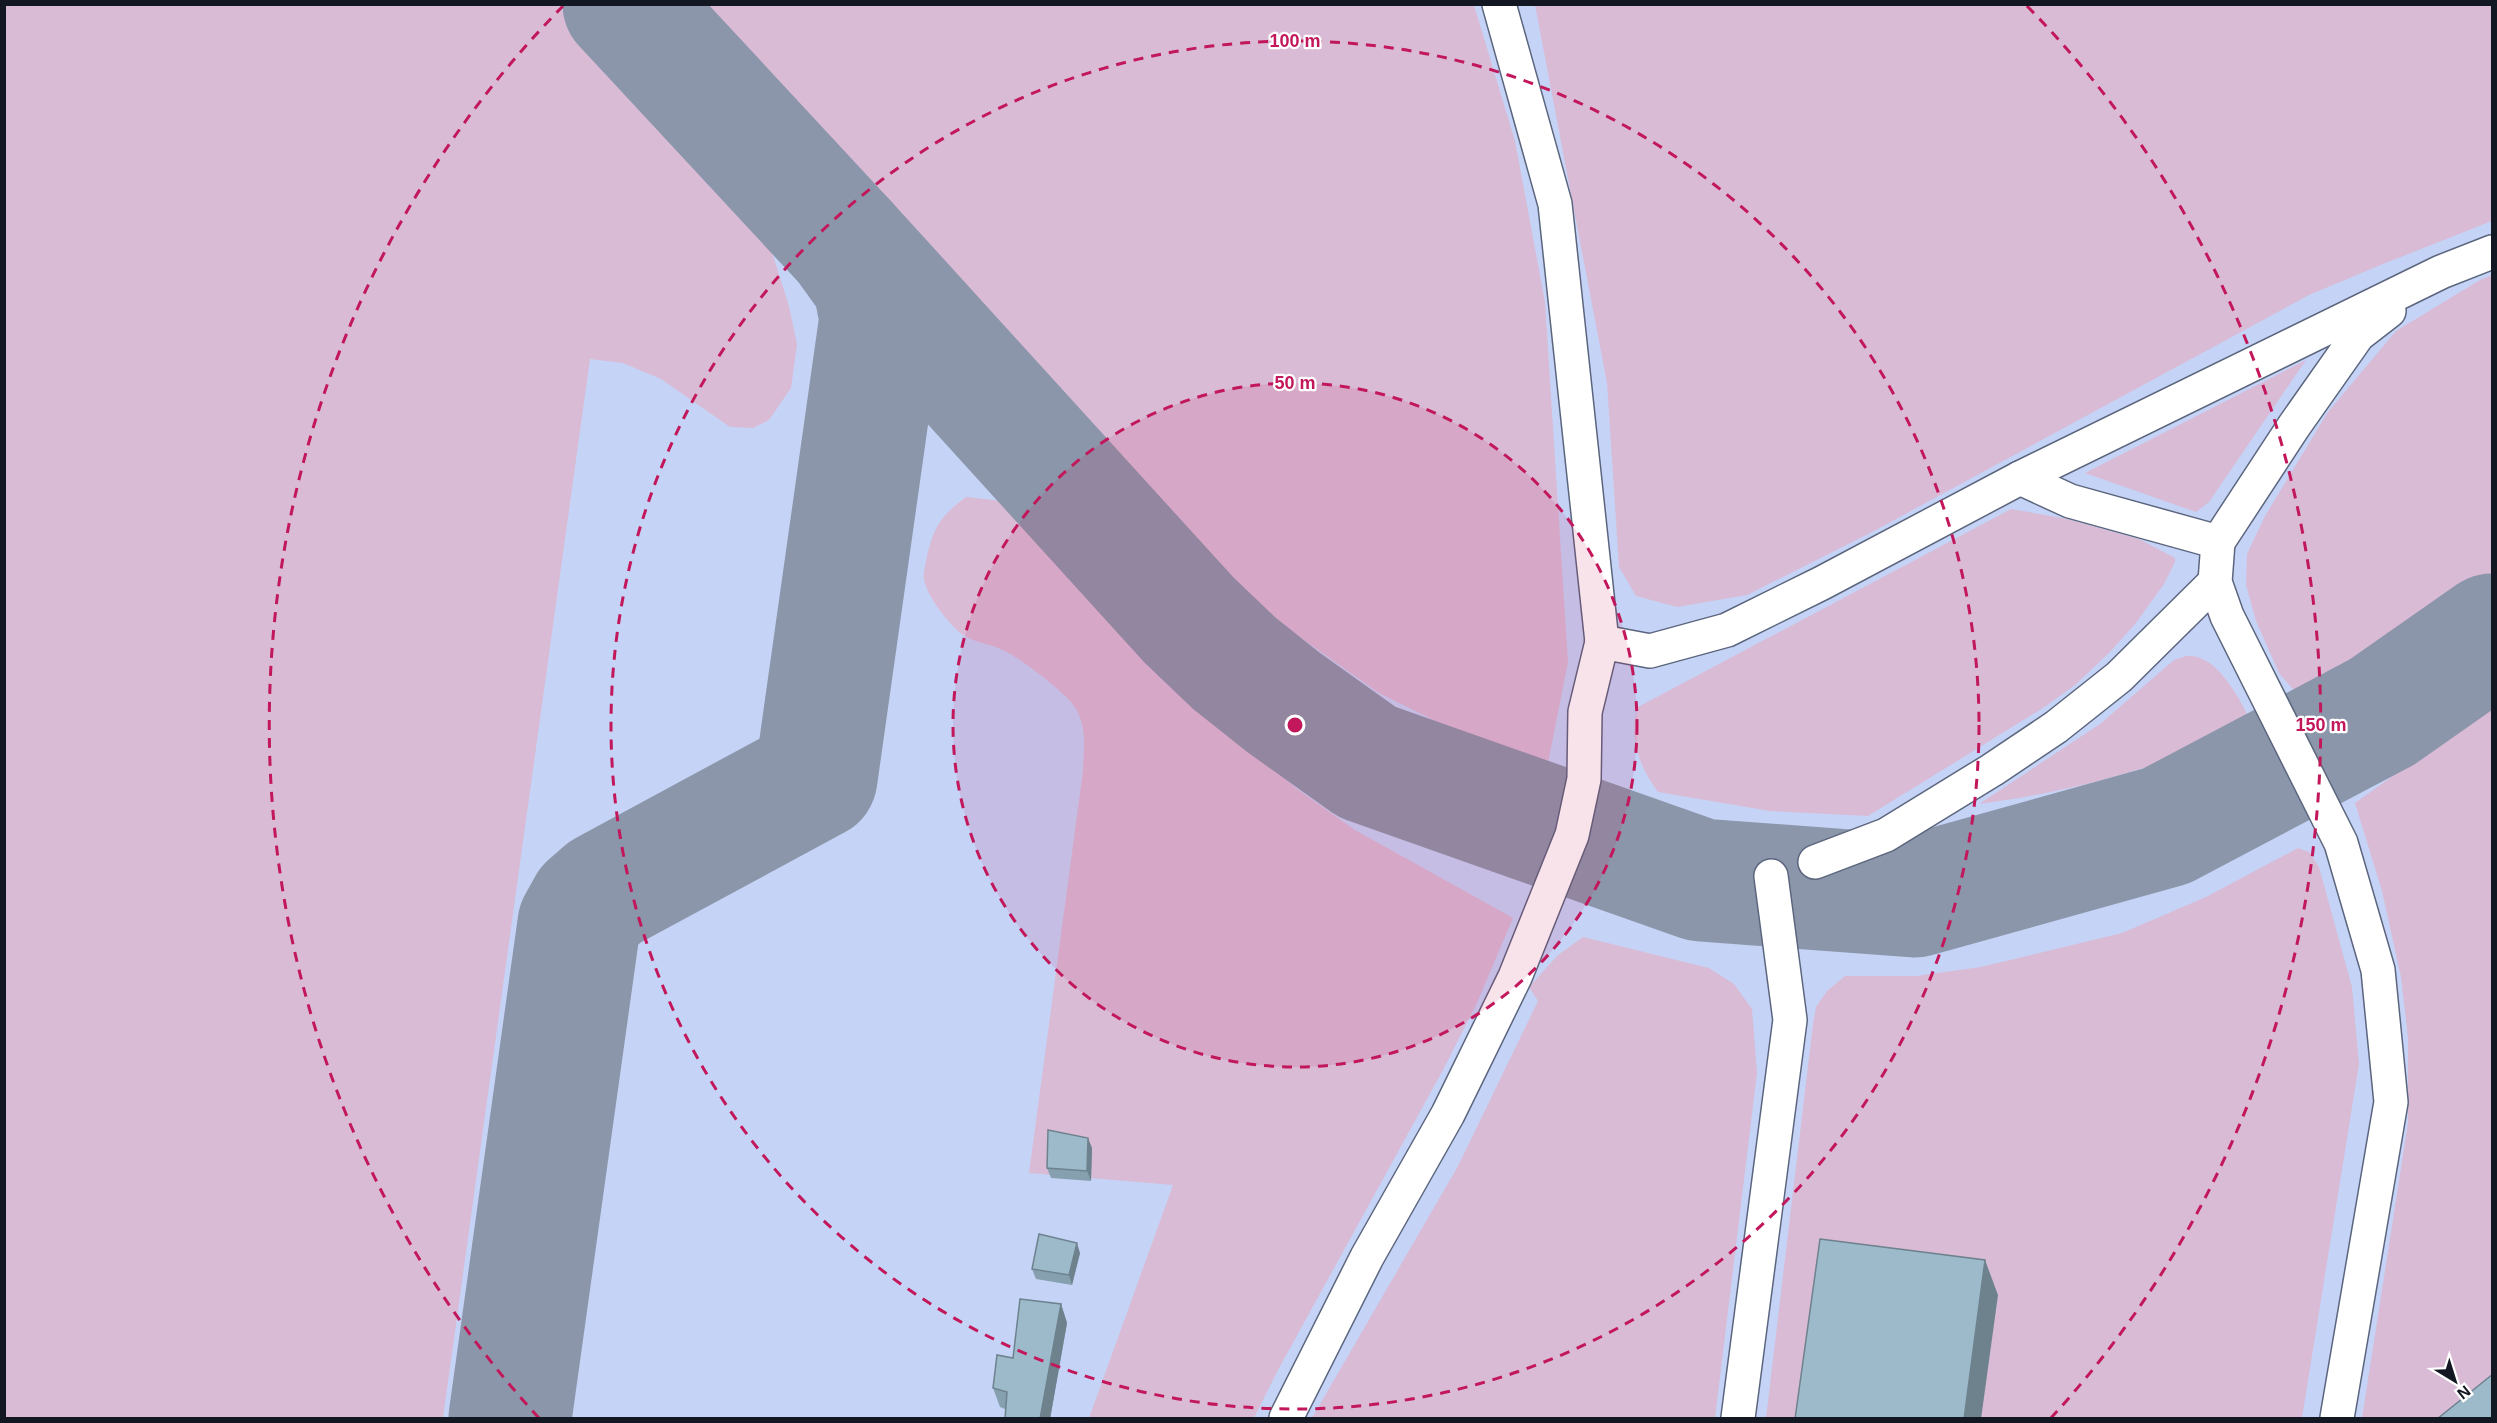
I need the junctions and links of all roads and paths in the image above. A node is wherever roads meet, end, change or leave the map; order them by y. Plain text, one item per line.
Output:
1 (1499, 4) edge
2 (2493, 252) edge
3 (2441, 272) junction
4 (2020, 478) junction
5 (2218, 542) junction
6 (2215, 582) junction
7 (1602, 642) junction
8 (1815, 862) dead end
9 (1770, 876) dead end
10 (1286, 1419) edge
11 (1738, 1419) edge
12 (2337, 1419) edge

1 - 7 lane
2 - 3 lane
3 - 4 lane
3 - 5 lane
4 - 5 lane
4 - 7 lane
5 - 6 lane
6 - 8 lane
6 - 12 lane
7 - 10 lane
9 - 11 lane

